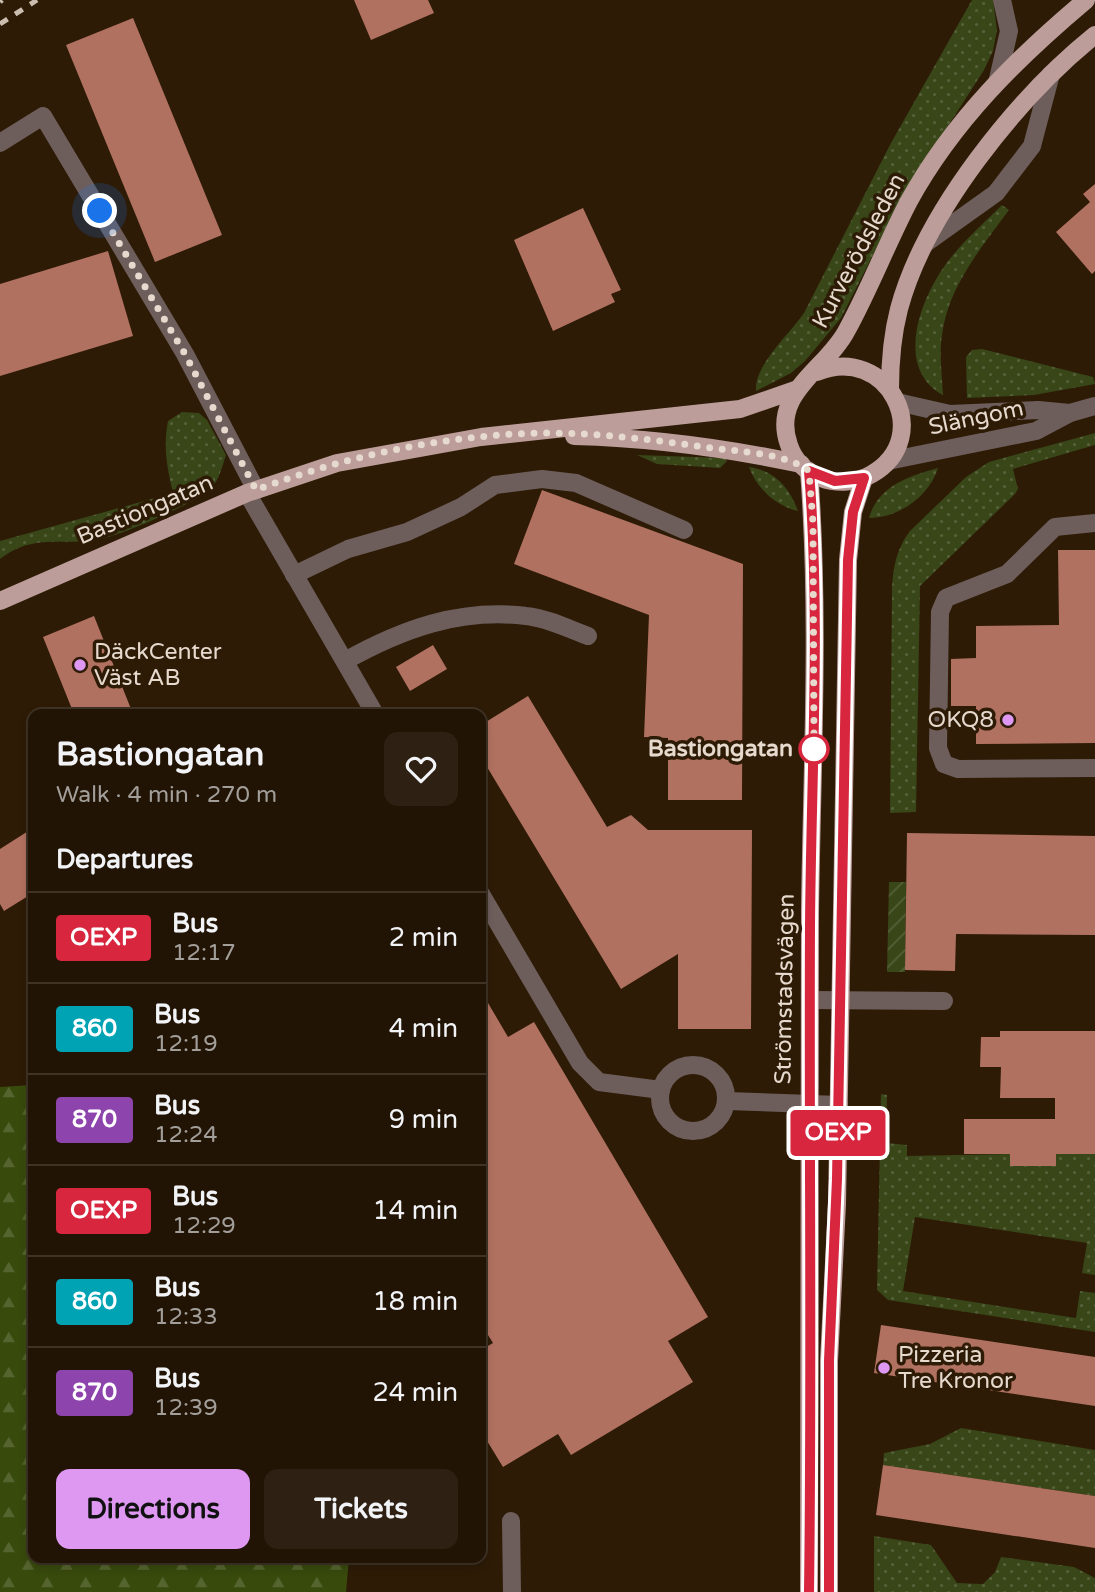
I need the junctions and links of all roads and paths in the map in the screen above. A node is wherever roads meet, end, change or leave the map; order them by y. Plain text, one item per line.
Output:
1 (1002, 0) edge
2 (1086, 0) edge
3 (1095, 35) edge
4 (1051, 74) junction
5 (998, 79) junction
6 (0, 143) edge
7 (926, 243) junction
8 (817, 372) junction
9 (795, 390) junction
10 (893, 395) junction
11 (1095, 406) edge
12 (1070, 413) junction
13 (518, 434) junction
14 (888, 461) junction
15 (805, 468) junction
16 (864, 478) junction
17 (252, 492) junction
18 (1095, 523) edge
19 (684, 530) dead end
20 (294, 575) junction
21 (0, 601) edge
22 (588, 636) dead end
23 (345, 661) junction
24 (373, 709) edge
25 (1095, 768) edge
26 (486, 903) edge
27 (810, 1000) junction
28 (841, 1000) junction
29 (944, 1001) dead end
30 (661, 1090) junction
31 (727, 1101) junction
32 (809, 1104) junction
33 (839, 1105) junction
34 (511, 1521) dead end
35 (513, 1592) edge
36 (809, 1592) edge
37 (829, 1592) edge

1 - 5 street
2 - 5 main road, Kurverödsleden
3 - 4 main road
4 - 7 main road
4 - 7 street
5 - 8 main road, Kurverödsleden
6 - 17 street
7 - 10 main road
8 - 9 main road, Kurverödsleden
8 - 10 main road, Kurverödsleden
9 - 13 main road, Bastiongatan
9 - 15 main road
10 - 12 street, Slängom
10 - 14 main road
11 - 12 street, Slängom
12 - 14 street, Slängom
13 - 15 main road, Bastiongatan
13 - 17 main road, Bastiongatan
14 - 16 main road
15 - 16 main road
15 - 27 main road, Strömstadsvägen
16 - 28 main road
17 - 20 street
17 - 21 main road, Bastiongatan
18 - 25 street
19 - 20 street
20 - 23 street
22 - 23 street
23 - 24 street
26 - 30 street
27 - 28 street
27 - 32 main road, Strömstadsvägen
28 - 29 street
28 - 33 main road
30 - 31 street
30 - 31 street
31 - 32 street
32 - 33 street
32 - 36 main road, Strömstadsvägen
33 - 37 main road
34 - 35 street

